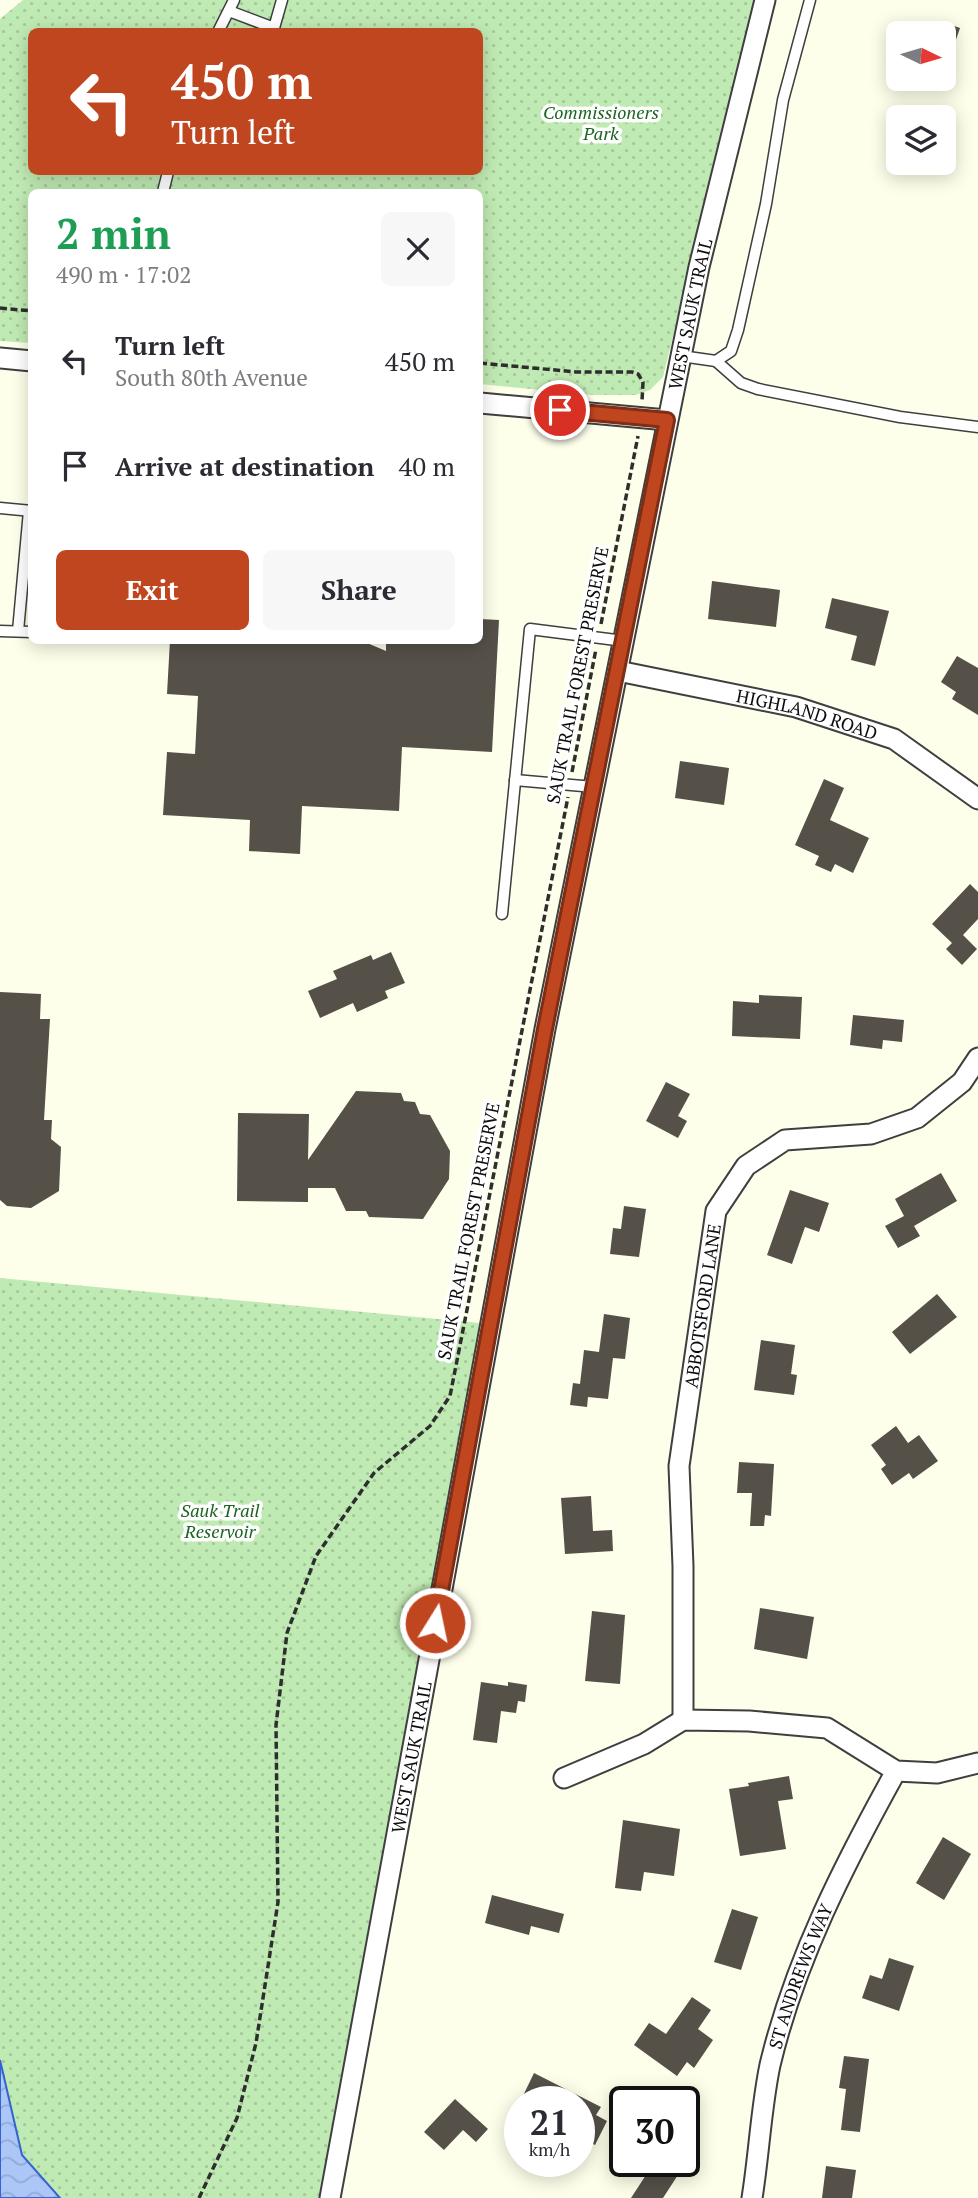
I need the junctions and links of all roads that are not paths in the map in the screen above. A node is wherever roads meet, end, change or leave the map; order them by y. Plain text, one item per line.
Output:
1 (234, 0) edge
2 (282, 0) edge
3 (765, 0) edge
4 (810, 0) edge
5 (229, 10) junction
6 (220, 28) edge
7 (681, 356) junction
8 (0, 358) edge
9 (28, 360) edge
10 (716, 361) junction
11 (483, 402) edge
12 (667, 420) junction
13 (978, 427) edge
14 (0, 508) edge
15 (28, 511) edge
16 (28, 531) edge
17 (0, 631) edge
18 (18, 631) junction
19 (28, 632) edge
20 (624, 641) junction
21 (618, 671) junction
22 (515, 780) junction
23 (594, 787) junction
24 (978, 799) edge
25 (502, 914) dead end
26 (978, 1058) edge
27 (683, 1720) junction
28 (978, 1763) edge
29 (896, 1771) junction
30 (564, 1778) dead end
31 (330, 2198) edge
32 (752, 2198) edge

1 - 5 lane
2 - 5 lane
3 - 7 street, WEST SAUK TRAIL
4 - 10 lane
5 - 6 lane
7 - 10 lane
7 - 12 street, WEST SAUK TRAIL
8 - 9 street
10 - 13 lane
11 - 12 street
12 - 20 street, WEST SAUK TRAIL
14 - 15 lane
16 - 18 lane
17 - 18 lane
18 - 19 lane
20 - 21 street, WEST SAUK TRAIL
20 - 22 lane
21 - 23 street, WEST SAUK TRAIL
21 - 24 street, HIGHLAND ROAD
22 - 23 lane
22 - 25 lane
23 - 31 street, WEST SAUK TRAIL
26 - 27 street, ABBOTSFORD LANE
27 - 29 street
27 - 30 street
28 - 29 street
29 - 32 street, ST ANDREWS WAY

